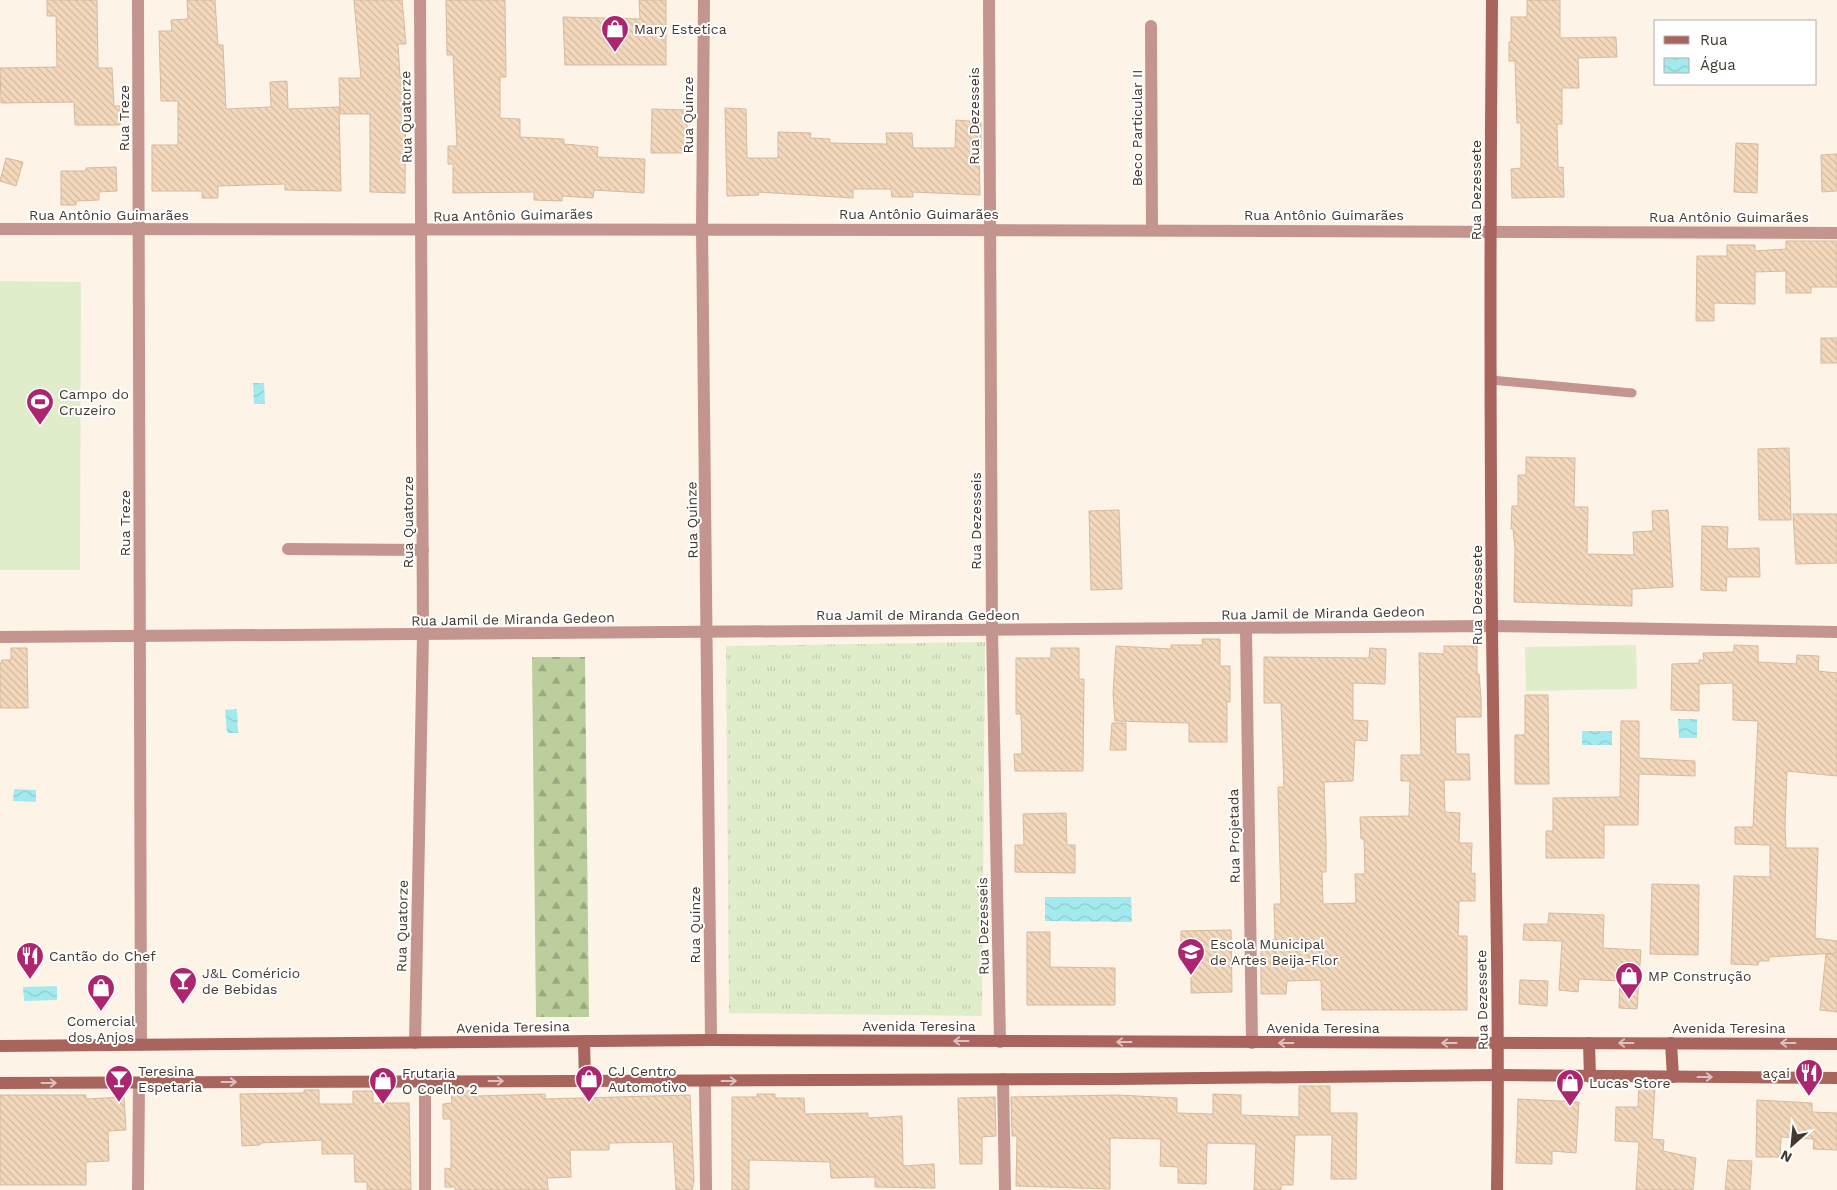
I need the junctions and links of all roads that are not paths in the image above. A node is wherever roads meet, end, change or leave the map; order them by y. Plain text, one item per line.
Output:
1 (138, 0) edge
2 (420, 0) edge
3 (704, 0) edge
4 (989, 0) edge
5 (1492, 0) edge
6 (1151, 26) dead end
7 (702, 228) junction
8 (0, 229) edge
9 (989, 229) junction
10 (139, 230) junction
11 (1152, 230) junction
12 (1490, 230) junction
13 (422, 231) junction
14 (1837, 233) edge
15 (1491, 380) junction
16 (1632, 393) dead end
17 (288, 549) dead end
18 (423, 550) junction
19 (1492, 626) junction
20 (992, 629) junction
21 (1246, 629) junction
22 (708, 632) junction
23 (1837, 632) edge
24 (423, 634) junction
25 (0, 637) edge
26 (140, 638) junction
27 (711, 1040) junction
28 (584, 1041) junction
29 (1000, 1042) junction
30 (414, 1043) junction
31 (1252, 1043) junction
32 (1497, 1043) junction
33 (1589, 1043) junction
34 (1671, 1043) junction
35 (1837, 1044) edge
36 (141, 1045) junction
37 (0, 1046) edge
38 (1499, 1075) junction
39 (1590, 1077) junction
40 (1673, 1077) junction
41 (1837, 1078) edge
42 (1003, 1079) junction
43 (585, 1081) junction
44 (705, 1081) junction
45 (425, 1082) junction
46 (0, 1083) edge
47 (139, 1083) junction
48 (138, 1190) edge
49 (425, 1190) edge
50 (706, 1190) edge
51 (1005, 1190) edge
52 (1497, 1190) edge

1 - 10 street, Rua Treze
2 - 13 street, Rua Quatorze
3 - 7 street, Rua Quinze
4 - 9 street, Rua Dezesseis
5 - 12 main road, Rua Dezessete
6 - 11 street, Beco Particular II
7 - 9 street, Rua Antônio Guimarães
7 - 13 street, Rua Antônio Guimarães
7 - 22 street, Rua Quinze
8 - 10 street, Rua Antônio Guimarães
9 - 11 street, Rua Antônio Guimarães
9 - 20 street, Rua Dezesseis
10 - 13 street, Rua Antônio Guimarães
10 - 26 street, Rua Treze
11 - 12 street, Rua Antônio Guimarães
12 - 14 street, Rua Antônio Guimarães
12 - 15 main road, Rua Dezessete
13 - 18 street, Rua Quatorze
15 - 16 lane
15 - 19 main road, Rua Dezessete
17 - 18 street
18 - 24 street, Rua Quatorze
19 - 21 street, Rua Jamil de Miranda Gedeon
19 - 23 street, Rua Jamil de Miranda Gedeon
19 - 32 main road, Rua Dezessete
20 - 21 street, Rua Jamil de Miranda Gedeon
20 - 22 street, Rua Jamil de Miranda Gedeon
20 - 29 street, Rua Dezesseis
21 - 31 street, Rua Projetada
22 - 24 street, Rua Jamil de Miranda Gedeon
22 - 27 street, Rua Quinze
24 - 26 street, Rua Jamil de Miranda Gedeon
24 - 30 street, Rua Quatorze
25 - 26 street, Rua Jamil de Miranda Gedeon
26 - 36 street, Rua Treze
27 - 28 main road, Avenida Teresina
29 -> 27 main road, Avenida Teresina
28 - 30 main road, Avenida Teresina
28 - 43 main road
31 -> 29 main road, Avenida Teresina
30 - 36 main road, Avenida Teresina
32 -> 31 main road, Avenida Teresina
32 - 33 main road, Avenida Teresina
32 - 38 main road, Rua Dezessete
34 -> 33 main road, Avenida Teresina
33 - 39 main road
35 -> 34 main road, Avenida Teresina
34 - 40 main road
36 - 37 main road, Avenida Teresina
38 - 39 main road
38 - 42 main road
38 - 52 main road, Rua Dezessete
39 - 40 main road
40 -> 41 main road
44 -> 42 main road
42 - 51 street
43 - 44 main road
45 -> 43 main road
44 - 50 street
47 -> 45 main road
45 - 49 street
46 -> 47 main road
47 - 48 street

